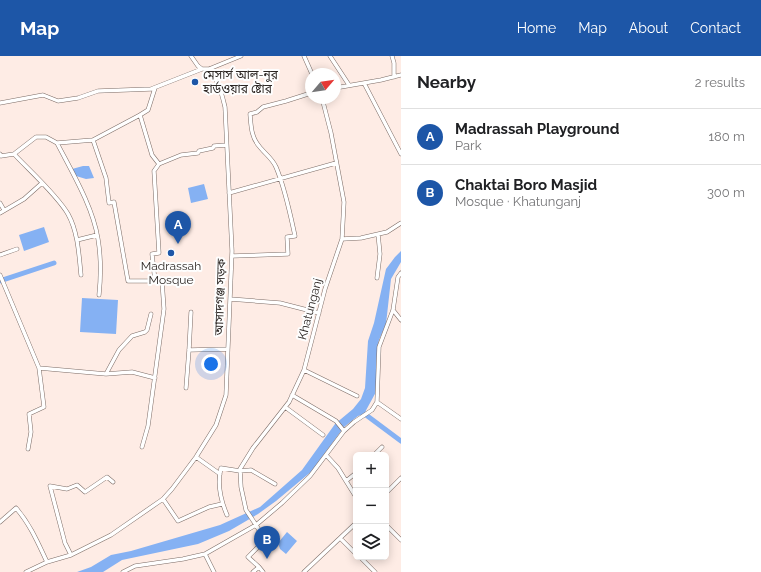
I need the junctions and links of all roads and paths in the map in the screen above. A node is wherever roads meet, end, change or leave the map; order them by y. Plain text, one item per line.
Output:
1 (191, 56) edge
2 (241, 56) edge
3 (304, 56) edge
4 (330, 56) edge
5 (392, 56) edge
6 (309, 68) edge
7 (202, 69) junction
8 (209, 69) junction
9 (401, 75) edge
10 (394, 77) junction
11 (364, 83) junction
12 (348, 85) junction
13 (341, 87) edge
14 (155, 88) junction
15 (305, 95) edge
16 (0, 103) edge
17 (323, 104) edge
18 (140, 115) junction
19 (93, 140) junction
20 (57, 143) junction
21 (226, 145) junction
22 (14, 154) junction
23 (401, 154) edge
24 (0, 155) edge
25 (336, 163) junction
26 (159, 164) junction
27 (280, 179) junction
28 (42, 183) junction
29 (229, 193) junction
30 (0, 203) edge
31 (4, 210) junction
32 (0, 213) edge
33 (401, 223) edge
34 (378, 234) junction
35 (97, 235) junction
36 (342, 239) junction
37 (77, 240) junction
38 (18, 249) dead end
39 (0, 255) edge
40 (232, 256) junction
41 (401, 273) edge
42 (81, 275) dead end
43 (0, 276) edge
44 (377, 278) dead end
45 (155, 281) junction
46 (100, 295) dead end
47 (230, 299) junction
48 (393, 310) junction
49 (191, 312) dead end
50 (319, 313) junction
51 (151, 314) dead end
52 (401, 320) edge
53 (228, 349) junction
54 (189, 350) junction
55 (39, 368) junction
56 (304, 370) junction
57 (106, 374) junction
58 (155, 378) junction
59 (186, 388) dead end
60 (292, 395) junction
61 (357, 396) dead end
62 (377, 402) junction
63 (284, 407) junction
64 (401, 419) edge
65 (344, 430) junction
66 (323, 435) dead end
67 (142, 447) dead end
68 (382, 447) dead end
69 (28, 450) dead end
70 (377, 452) edge
71 (326, 455) junction
72 (196, 457) junction
73 (240, 471) junction
74 (220, 474) junction
75 (353, 475) edge
76 (401, 478) edge
77 (346, 481) junction
78 (113, 482) dead end
79 (275, 484) dead end
80 (389, 490) edge
81 (353, 492) edge
82 (163, 499) junction
83 (222, 504) junction
84 (227, 515) dead end
85 (0, 522) edge
86 (255, 524) junction
87 (355, 524) edge
88 (389, 528) edge
89 (340, 538) junction
90 (401, 540) edge
91 (353, 551) edge
92 (205, 554) junction
93 (71, 555) junction
94 (363, 560) edge
95 (47, 562) junction
96 (258, 567) junction
97 (26, 572) edge
98 (123, 572) edge
99 (214, 572) edge
100 (253, 572) edge
101 (263, 572) edge
102 (304, 572) edge
103 (375, 572) edge

1 - 7 street
2 - 8 street
3 - 6 street
4 - 12 street
5 - 10 street
7 - 8 street
7 - 14 street
8 - 21 street, আসাদগঞ্জ সড়ক
9 - 10 street
10 - 11 street
11 - 12 street
11 - 23 street
12 - 13 street
14 - 16 street
14 - 18 street
15 - 27 street
17 - 25 street, Khatunganj
18 - 19 street
18 - 26 street
19 - 20 street
19 - 45 street
20 - 22 street
20 - 35 street
21 - 26 street
21 - 29 street, আসাদগঞ্জ সড়ক
22 - 24 street
22 - 28 street
25 - 27 street
25 - 36 street, Khatunganj
26 - 45 street
27 - 29 street
27 - 40 street
28 - 31 street
28 - 37 street
29 - 40 street, আসাদগঞ্জ সড়ক
30 - 31 street
31 - 32 street
33 - 34 street
34 - 36 street
34 - 44 street
35 - 37 street
35 - 46 street
36 - 50 street, Khatunganj
37 - 42 street
38 - 39 street
40 - 47 street, আসাদগঞ্জ সড়ক
41 - 48 street
43 - 55 street
45 - 58 street
47 - 50 street
47 - 53 street, আসাদগঞ্জ সড়ক
48 - 52 street
48 - 62 street
49 - 54 street
50 - 56 street, Khatunganj
51 - 57 street
53 - 54 street
53 - 72 street, আসাদগঞ্জ সড়ক
54 - 59 street
55 - 57 street
55 - 69 street
56 - 60 street, Khatunganj
56 - 61 street
57 - 58 street
58 - 67 street
60 - 63 street, Khatunganj
60 - 65 street
62 - 64 street
62 - 65 street
63 - 66 street
63 - 73 street, Khatunganj
65 - 71 street
68 - 70 street
71 - 77 street
71 - 86 street
72 - 74 street
72 - 82 street, আসাদগঞ্জ সড়ক
73 - 74 street
73 - 79 street
73 - 86 street
74 - 83 street
75 - 77 street
76 - 80 street
77 - 81 street
78 - 93 street
82 - 83 street
82 - 93 street, আসাদগঞ্জ সড়ক
83 - 84 street
85 - 95 street
86 - 92 street
86 - 96 street
87 - 89 street
88 - 90 street
89 - 91 street
89 - 102 street
92 - 98 street
92 - 99 street
93 - 95 street, আসাদগঞ্জ সড়ক
94 - 103 street
95 - 97 street, আসাদগঞ্জ সড়ক
96 - 100 street
96 - 101 street

